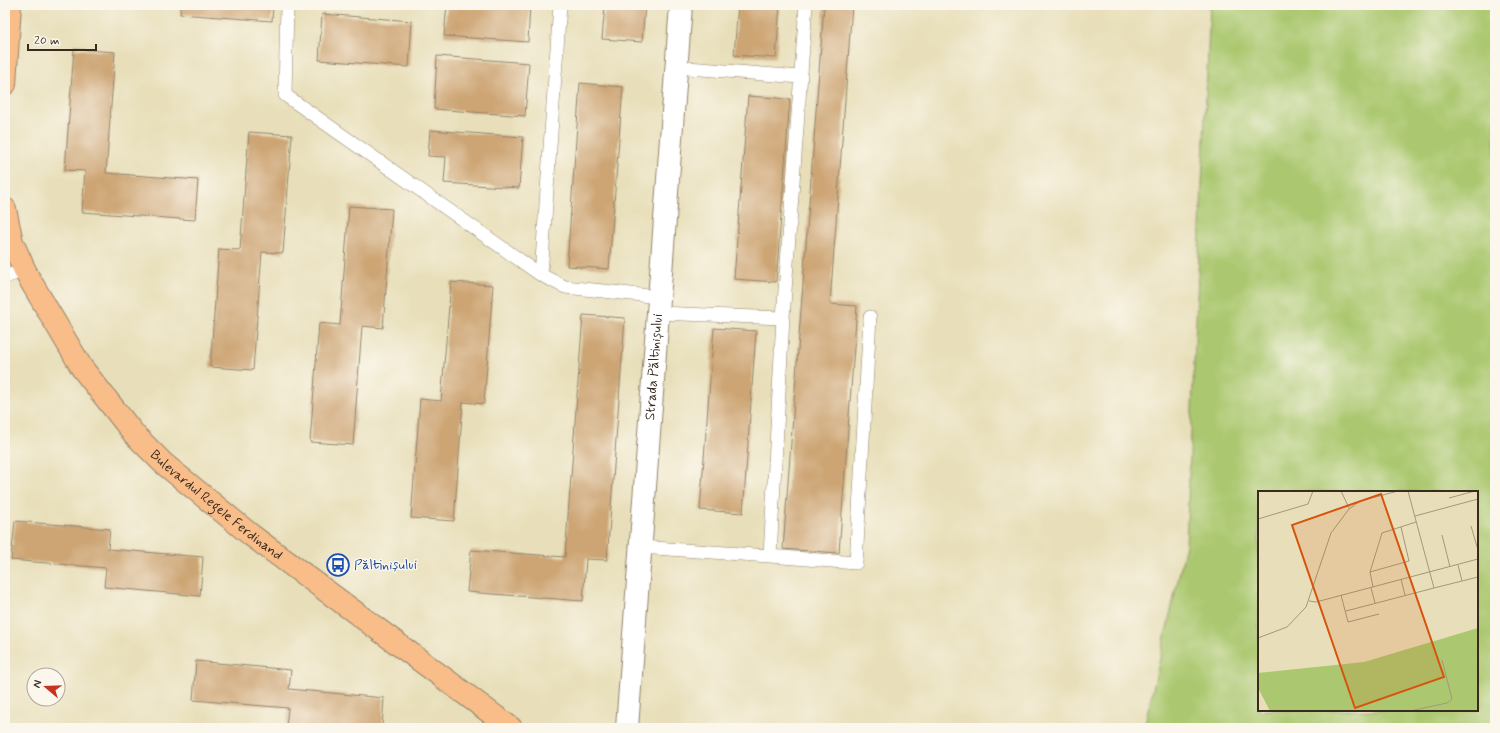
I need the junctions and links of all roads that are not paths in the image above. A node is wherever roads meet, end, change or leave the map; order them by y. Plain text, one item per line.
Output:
1 (10, 5) edge
2 (287, 5) edge
3 (560, 5) edge
4 (681, 5) edge
5 (806, 5) edge
6 (676, 67) junction
7 (800, 77) junction
8 (5, 84) edge
9 (5, 210) edge
10 (15, 273) edge
11 (541, 275) junction
12 (659, 305) junction
13 (870, 317) dead end
14 (783, 318) junction
15 (640, 548) junction
16 (770, 556) junction
17 (511, 728) edge
18 (627, 728) edge

1 - 8 main road
2 - 11 lane
3 - 11 lane
4 - 6 street, Strada Păltinișului
5 - 7 lane
6 - 7 lane
6 - 12 street, Strada Păltinișului
7 - 14 lane
9 - 10 main road, Bulevardul Regele Ferdinand
10 - 17 main road, Bulevardul Regele Ferdinand
11 - 12 lane
12 - 14 lane
12 - 15 street, Strada Păltinișului
13 - 16 lane
14 - 16 lane
15 - 16 lane
15 - 18 street, Strada Păltinișului

